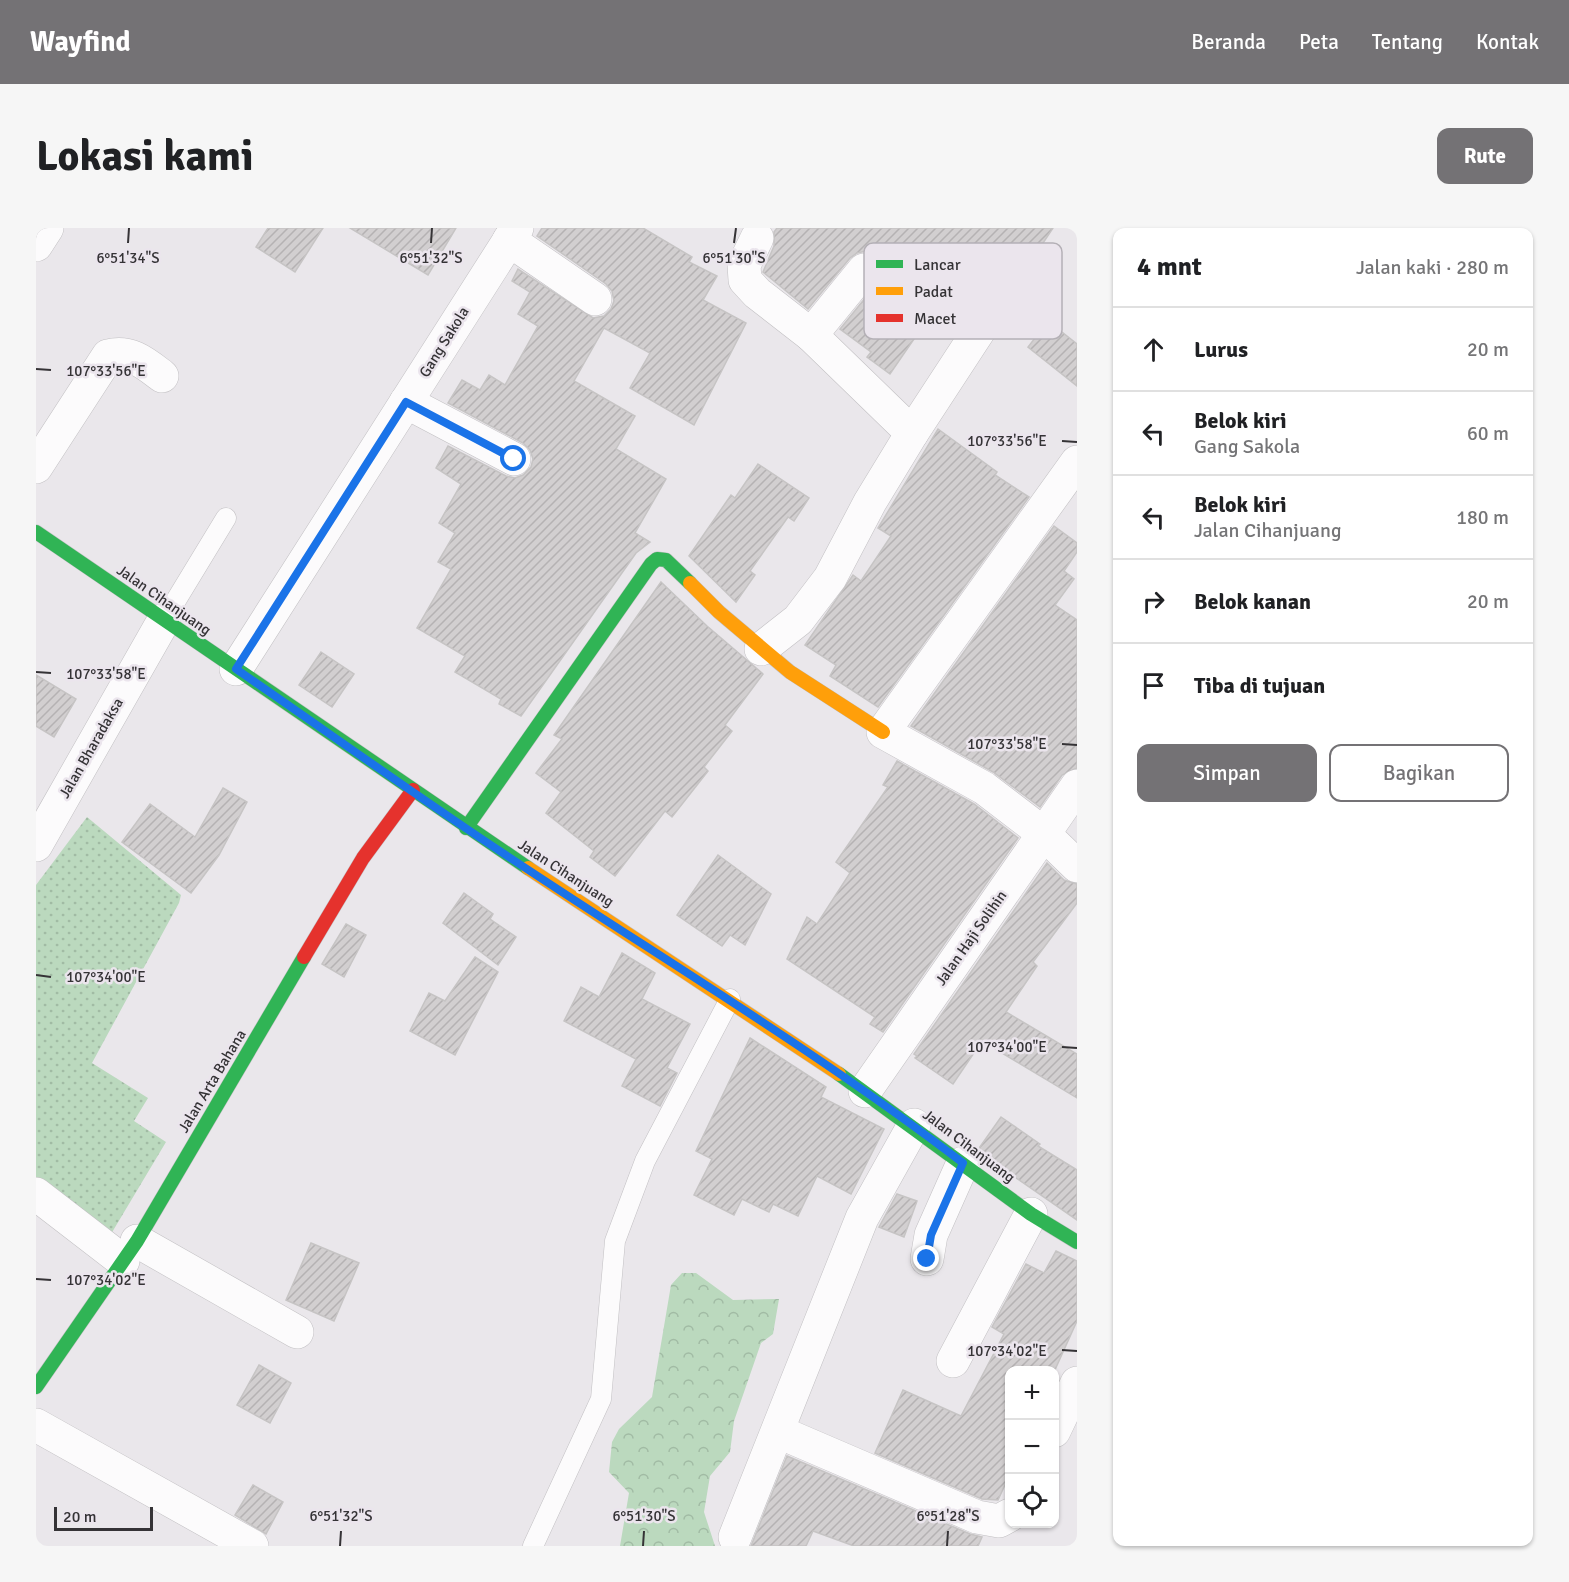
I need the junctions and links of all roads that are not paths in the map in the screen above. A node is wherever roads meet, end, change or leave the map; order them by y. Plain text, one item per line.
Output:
1 (47, 228) edge
2 (513, 234) edge
3 (757, 238) dead end
4 (36, 244) edge
5 (864, 270) dead end
6 (595, 299) dead end
7 (811, 335) junction
8 (973, 339) edge
9 (162, 376) dead end
10 (406, 402) junction
11 (912, 433) junction
12 (514, 459) dead end
13 (1077, 462) edge
14 (36, 467) edge
15 (226, 518) dead end
16 (36, 532) edge
17 (164, 620) junction
18 (761, 649) junction
19 (236, 669) junction
20 (883, 732) junction
21 (1077, 786) edge
22 (413, 790) junction
23 (466, 828) junction
24 (1043, 833) junction
25 (36, 845) edge
26 (1077, 866) edge
27 (730, 999) junction
28 (865, 1091) junction
29 (914, 1125) junction
30 (963, 1163) junction
31 (36, 1194) edge
32 (1031, 1214) junction
33 (1077, 1242) edge
34 (130, 1251) junction
35 (927, 1259) dead end
36 (297, 1332) dead end
37 (953, 1361) dead end
38 (40, 1373) edge
39 (1077, 1383) edge
40 (1059, 1421) edge
41 (36, 1425) edge
42 (779, 1432) junction
43 (1005, 1518) edge
44 (735, 1537) dead end
45 (252, 1546) edge
46 (533, 1546) edge

1 - 4 street
2 - 6 street
2 - 10 street, Gang Sakola
3 - 7 street
5 - 7 street
7 - 11 street
8 - 11 street
9 - 14 street
10 - 12 street
10 - 19 street, Gang Sakola
11 - 18 street
13 - 20 street
15 - 17 lane
16 - 17 main road, Jalan Cihanjuang
17 - 19 main road, Jalan Cihanjuang
17 - 25 street, Jalan Bharadaksa
18 - 20 main road
18 - 23 main road
19 - 22 main road, Jalan Cihanjuang
20 - 24 street
21 - 24 street, Jalan Haji Solihin
22 - 23 main road, Jalan Cihanjuang
22 - 34 main road, Jalan Arta Bahana
23 - 27 main road, Jalan Cihanjuang
24 - 26 street
24 - 28 street, Jalan Haji Solihin
27 - 28 main road, Jalan Cihanjuang
27 - 46 lane
28 - 29 main road, Jalan Cihanjuang
29 - 30 main road, Jalan Cihanjuang
29 - 42 street
30 - 32 main road, Jalan Cihanjuang
30 - 35 street
31 - 34 street
32 - 33 main road, Jalan Cihanjuang
32 - 37 street
34 - 36 street
34 - 38 main road, Jalan Arta Bahana
39 - 40 street
41 - 45 street
42 - 43 street
42 - 44 street

